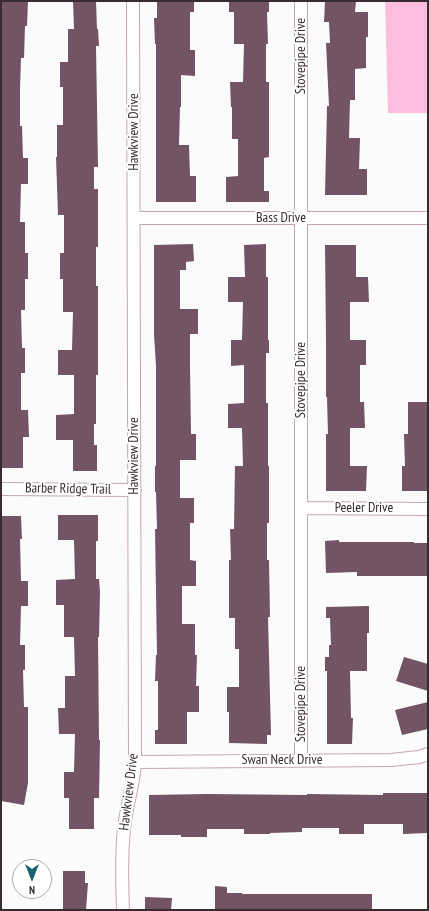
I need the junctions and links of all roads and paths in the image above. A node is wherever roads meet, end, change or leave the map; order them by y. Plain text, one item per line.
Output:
1 (133, 1) edge
2 (301, 1) edge
3 (134, 218) junction
4 (301, 218) junction
5 (428, 218) edge
6 (1, 489) edge
7 (134, 490) junction
8 (301, 508) junction
9 (428, 509) edge
10 (428, 754) edge
11 (301, 760) junction
12 (135, 762) junction
13 (123, 910) edge

1 - 3 street, Hawkview Drive
2 - 4 street, Stovepipe Drive
3 - 4 street, Bass Drive
3 - 7 street, Hawkview Drive
4 - 5 street, Bass Drive
4 - 8 street, Stovepipe Drive
6 - 7 street, Barber Ridge Trail
7 - 12 street, Hawkview Drive
8 - 9 street, Peeler Drive
8 - 11 street, Stovepipe Drive
10 - 11 street, Swan Neck Drive
11 - 12 street, Swan Neck Drive
12 - 13 street, Hawkview Drive

